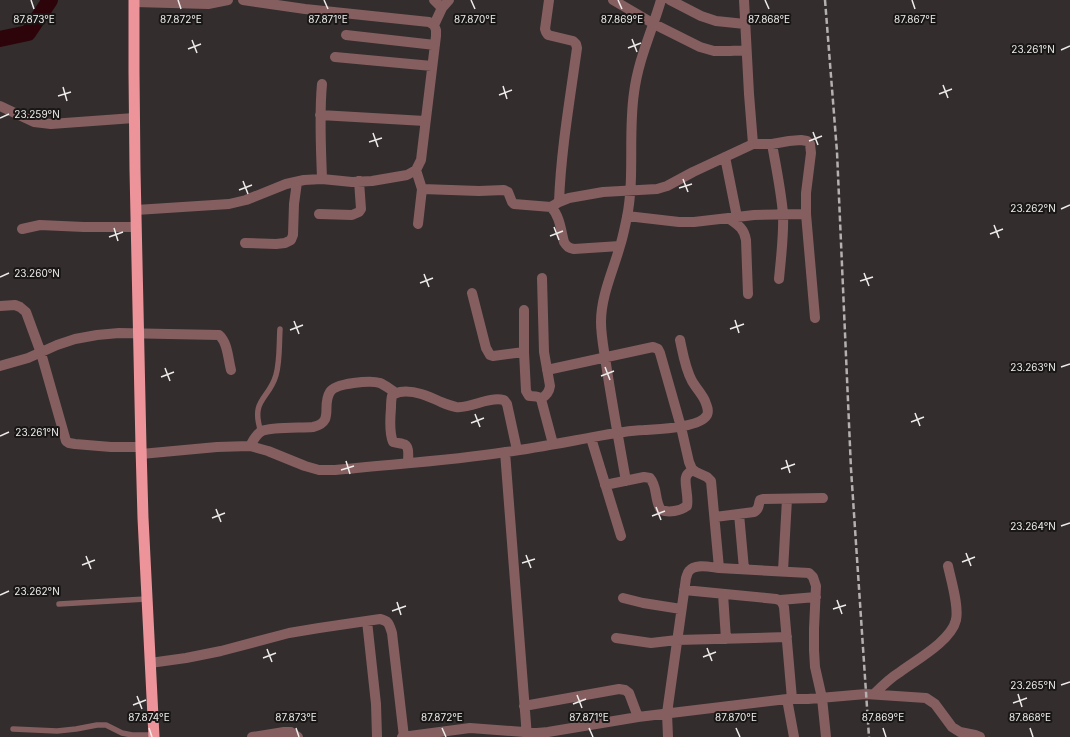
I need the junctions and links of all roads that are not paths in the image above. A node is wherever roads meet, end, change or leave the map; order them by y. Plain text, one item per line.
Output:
1 (228, 0) edge
2 (243, 0) edge
3 (434, 0) edge
4 (549, 0) edge
5 (613, 0) edge
6 (662, 0) edge
7 (670, 0) edge
8 (744, 0) edge
9 (134, 1) edge
10 (445, 4) edge
11 (654, 24) junction
12 (745, 24) junction
13 (434, 25) junction
14 (346, 35) dead end
15 (435, 45) junction
16 (746, 50) junction
17 (335, 58) dead end
18 (432, 66) junction
19 (322, 84) dead end
20 (0, 106) edge
21 (320, 115) junction
22 (134, 118) junction
23 (425, 121) junction
24 (753, 144) junction
25 (772, 144) junction
26 (725, 157) junction
27 (416, 170) junction
28 (322, 179) junction
29 (359, 181) junction
30 (297, 182) junction
31 (422, 189) junction
32 (630, 191) junction
33 (555, 204) junction
34 (136, 210) junction
35 (319, 214) dead end
36 (782, 214) junction
37 (806, 214) junction
38 (627, 216) junction
39 (732, 217) junction
40 (418, 224) dead end
41 (136, 227) junction
42 (22, 229) dead end
43 (245, 243) dead end
44 (620, 246) junction
45 (542, 278) dead end
46 (779, 278) dead end
47 (472, 293) dead end
48 (748, 294) dead end
49 (0, 306) edge
50 (524, 310) dead end
51 (815, 318) dead end
52 (280, 329) dead end
53 (138, 334) junction
54 (680, 340) dead end
55 (524, 352) junction
56 (41, 353) junction
57 (605, 357) junction
58 (0, 366) edge
59 (231, 370) dead end
60 (547, 370) junction
61 (396, 393) junction
62 (540, 399) junction
63 (681, 427) junction
64 (261, 432) junction
65 (618, 432) junction
66 (591, 438) junction
67 (553, 444) junction
68 (250, 446) junction
69 (141, 450) junction
70 (517, 450) junction
71 (505, 452) junction
72 (408, 462) junction
73 (693, 470) junction
74 (626, 481) junction
75 (605, 485) junction
76 (823, 498) dead end
77 (787, 499) junction
78 (739, 514) junction
79 (715, 517) junction
80 (621, 536) dead end
81 (948, 566) dead end
82 (719, 568) junction
83 (744, 570) junction
84 (783, 572) junction
85 (684, 590) junction
86 (723, 594) junction
87 (816, 597) junction
88 (623, 598) dead end
89 (146, 599) junction
90 (780, 600) junction
91 (59, 604) dead end
92 (681, 609) junction
93 (367, 621) junction
94 (787, 637) junction
95 (616, 638) dead end
96 (726, 639) junction
97 (677, 640) junction
98 (150, 663) junction
99 (874, 694) junction
100 (822, 698) junction
101 (790, 699) junction
102 (524, 706) junction
103 (667, 714) junction
104 (638, 717) junction
105 (13, 729) dead end
106 (526, 735) edge
107 (154, 736) edge
108 (264, 736) edge
109 (296, 736) edge
110 (252, 737) edge
111 (377, 737) edge
112 (403, 737) edge
113 (668, 737) edge
114 (794, 737) edge
115 (826, 737) edge
116 (980, 737) edge

1 - 9 street
2 - 13 street
3 - 10 street
4 - 33 street
5 - 11 street
6 - 11 street
7 - 12 street
8 - 12 street
9 - 22 highway
10 - 13 street
11 - 16 street
11 - 32 street
12 - 16 street
13 - 15 street
14 - 15 street
15 - 18 street
16 - 24 street
17 - 18 street
18 - 23 street
19 - 21 street
20 - 22 street
21 - 23 street
21 - 28 street
22 - 34 highway
23 - 27 street
24 - 25 street
24 - 26 street
25 - 36 street
25 - 37 street
26 - 32 street
26 - 39 street
27 - 29 street
27 - 31 street
28 - 29 street
28 - 30 street
29 - 35 street
30 - 34 street
30 - 43 street
31 - 33 street
31 - 40 street
32 - 33 street
32 - 38 street
33 - 44 street
34 - 41 highway
36 - 37 street
36 - 39 street
36 - 46 street
37 - 51 street
38 - 39 street
38 - 44 street
39 - 48 street
41 - 42 street
41 - 53 highway
44 - 57 street
45 - 60 street
47 - 55 street
49 - 56 street
50 - 55 street
52 - 64 lane
53 - 56 street
53 - 59 street
53 - 69 highway
54 - 63 street
55 - 62 street
56 - 58 street
56 - 69 street
57 - 60 street
57 - 63 street
57 - 65 street
60 - 62 street
61 - 64 street
61 - 70 street
61 - 72 street
62 - 67 street
63 - 65 street
63 - 73 street
64 - 68 street
65 - 66 street
65 - 74 street
66 - 67 street
66 - 75 street
67 - 70 street
68 - 69 street
68 - 72 street
69 - 89 highway
70 - 71 street
71 - 72 street
71 - 102 street
73 - 74 street
73 - 79 street
74 - 75 street
75 - 80 street
76 - 77 street
77 - 78 street
77 - 84 street
78 - 79 street
78 - 83 street
79 - 82 street
81 - 99 street
82 - 83 street
82 - 85 street
83 - 84 street
84 - 87 street
85 - 86 street
85 - 92 street
86 - 90 street
86 - 96 street
87 - 90 street
87 - 100 street
88 - 92 street
89 - 91 lane
89 - 98 highway
90 - 94 street
92 - 97 street
93 - 98 street
93 - 111 street
93 - 112 street
94 - 96 street
94 - 101 street
95 - 97 street
96 - 97 street
97 - 103 street
98 - 107 highway
99 - 100 street
99 - 116 street
100 - 101 street
100 - 115 street
101 - 103 street
101 - 114 street
102 - 104 street
102 - 106 street
103 - 104 street
103 - 113 street
104 - 106 street
105 - 107 lane
106 - 112 street
108 - 109 street
108 - 110 street

